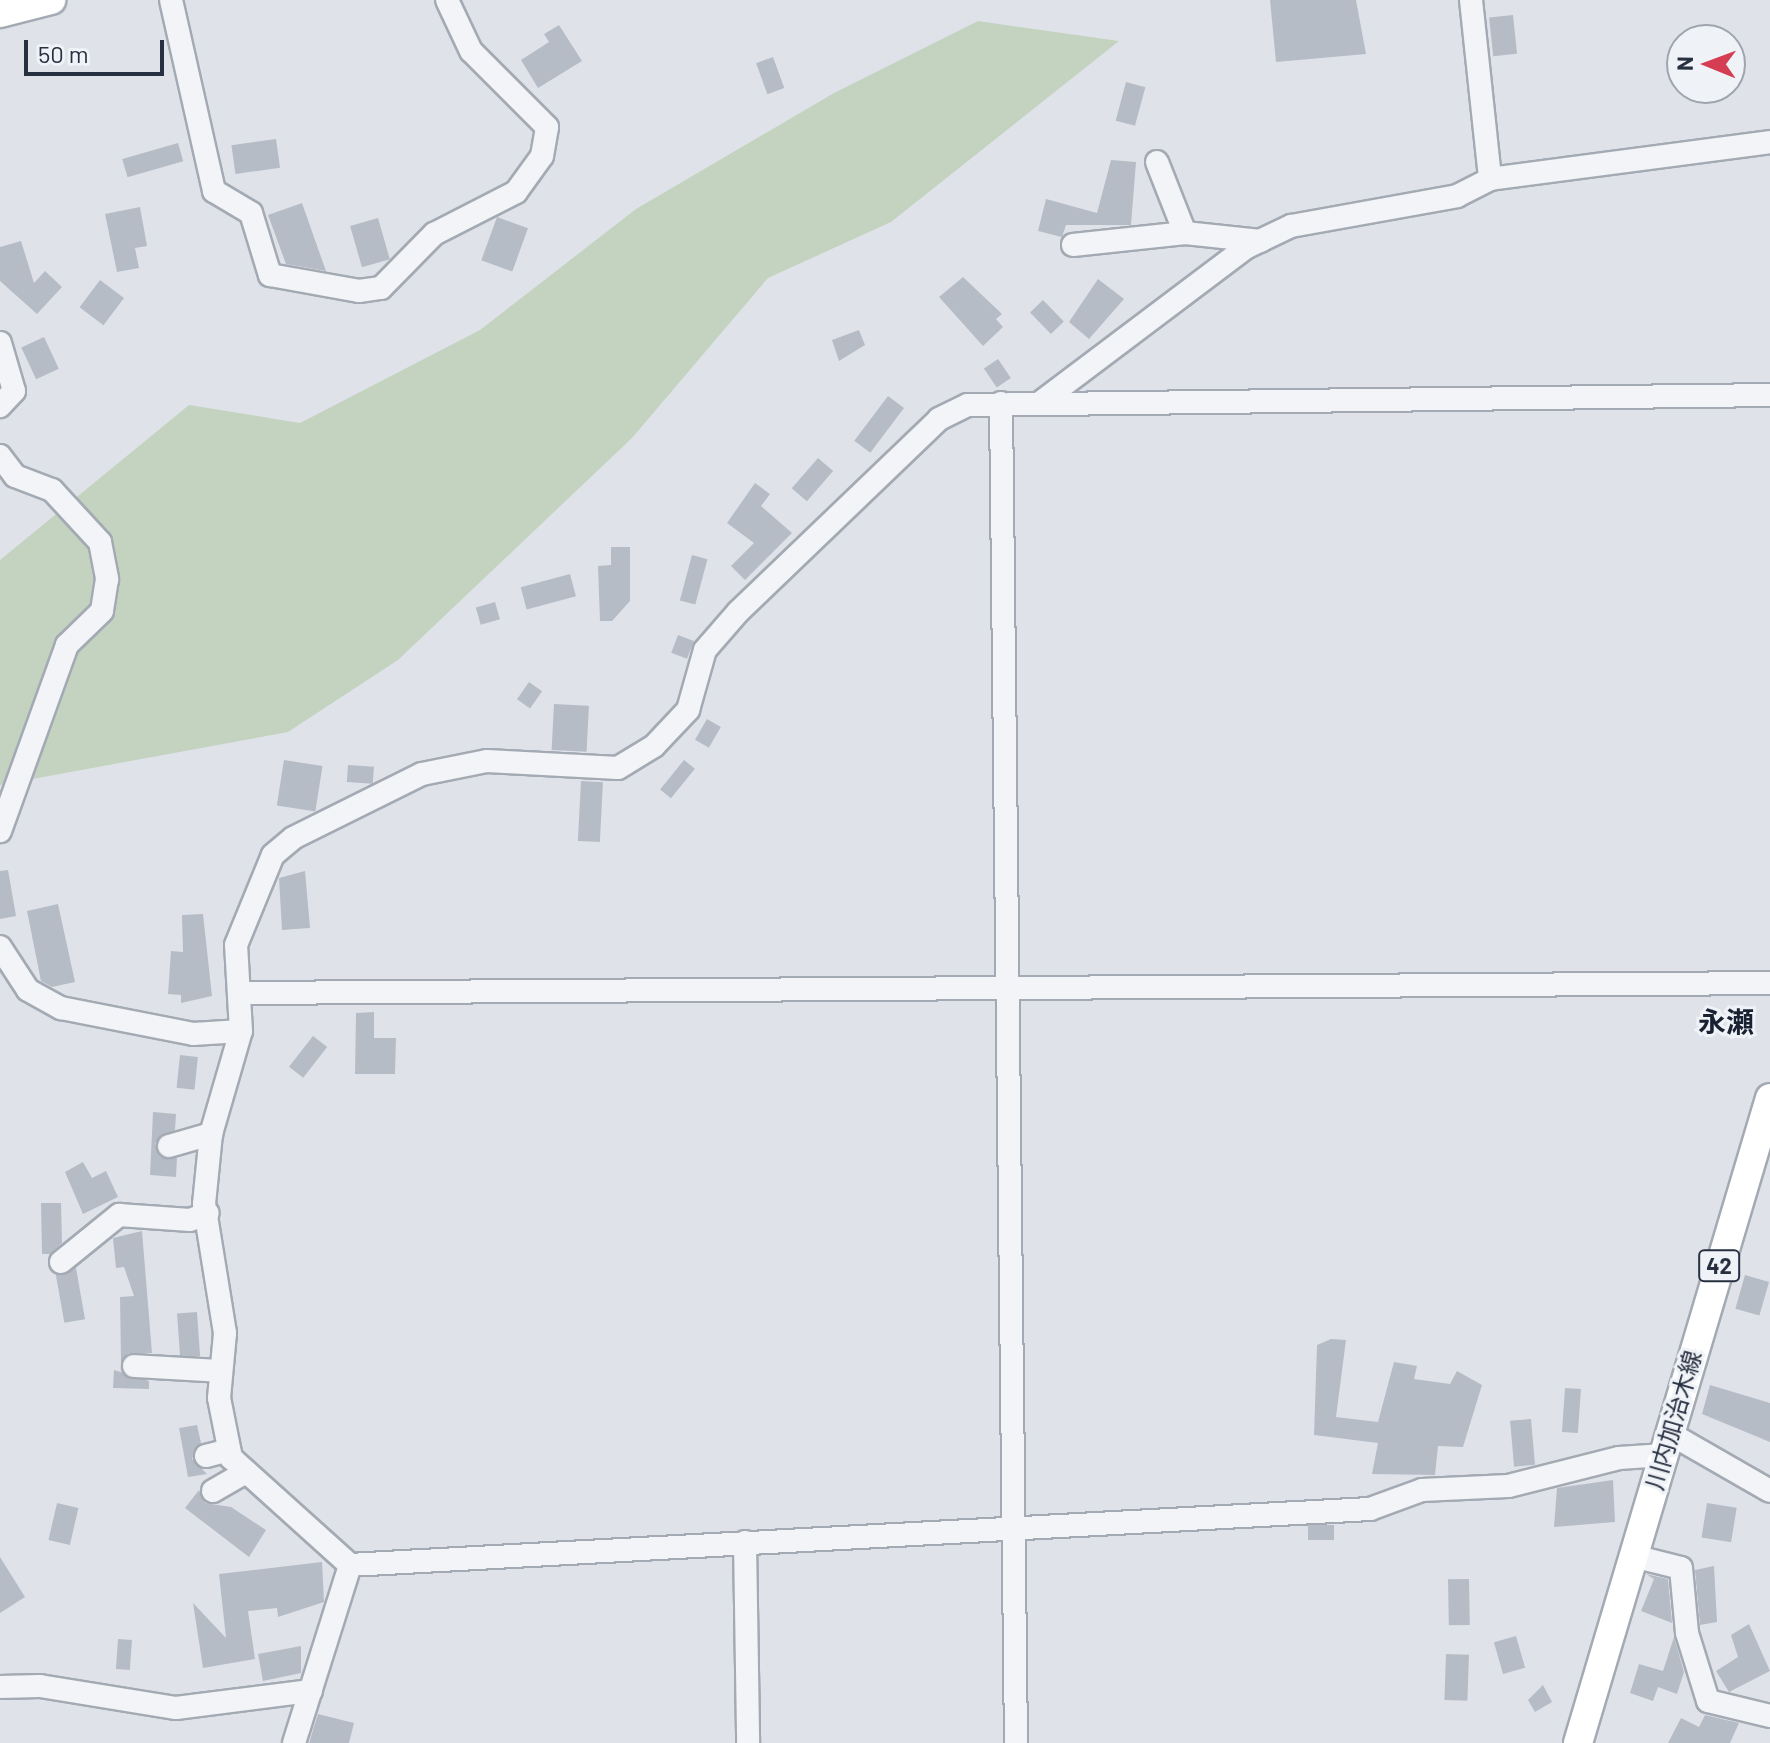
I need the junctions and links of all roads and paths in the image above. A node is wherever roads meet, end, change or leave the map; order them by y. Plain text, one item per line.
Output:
1 (51, 0) edge
2 (171, 0) edge
3 (447, 0) edge
4 (1471, 0) edge
5 (10, 7) edge
6 (1770, 142) edge
7 (1157, 162) dead end
8 (1490, 179) junction
9 (1185, 233) junction
10 (1261, 241) junction
11 (1073, 245) dead end
12 (0, 343) edge
13 (1770, 395) edge
14 (1041, 402) junction
15 (1001, 403) junction
16 (0, 406) edge
17 (0, 456) edge
18 (0, 831) edge
19 (0, 947) edge
20 (1770, 983) edge
21 (1006, 985) junction
22 (240, 993) junction
23 (241, 1031) junction
24 (1770, 1099) edge
25 (211, 1134) junction
26 (169, 1146) dead end
27 (208, 1213) junction
28 (61, 1262) dead end
29 (134, 1366) dead end
30 (221, 1371) junction
31 (1666, 1444) junction
32 (229, 1450) junction
33 (206, 1456) dead end
34 (246, 1472) junction
35 (213, 1491) dead end
36 (1770, 1491) edge
37 (1013, 1528) junction
38 (745, 1542) junction
39 (1633, 1556) junction
40 (350, 1565) junction
41 (0, 1687) edge
42 (311, 1691) junction
43 (1770, 1716) edge
44 (294, 1743) edge
45 (748, 1743) edge
46 (1016, 1743) edge
47 (1578, 1743) edge

1 - 5 main road
2 - 3 street
4 - 8 street
6 - 8 street
7 - 9 street
8 - 10 street
9 - 10 street
9 - 11 street
10 - 14 street
12 - 16 street
13 - 14 street
14 - 15 street
15 - 21 street
15 - 22 street
17 - 18 street
19 - 23 street
20 - 21 street
21 - 22 street
21 - 37 street
22 - 23 street
23 - 25 street
24 - 31 main road, 川内加治木線 / 42
25 - 26 street
25 - 27 street
27 - 28 street
27 - 30 street
29 - 30 street
30 - 32 street
31 - 36 street
31 - 37 street
31 - 39 main road, 川内加治木線 / 42
32 - 33 street
32 - 34 street
34 - 35 street
34 - 40 street
37 - 38 street
37 - 46 street
38 - 40 street
38 - 45 street
39 - 43 street
39 - 47 main road, 川内加治木線 / 42
40 - 42 street
41 - 42 street
42 - 44 street

